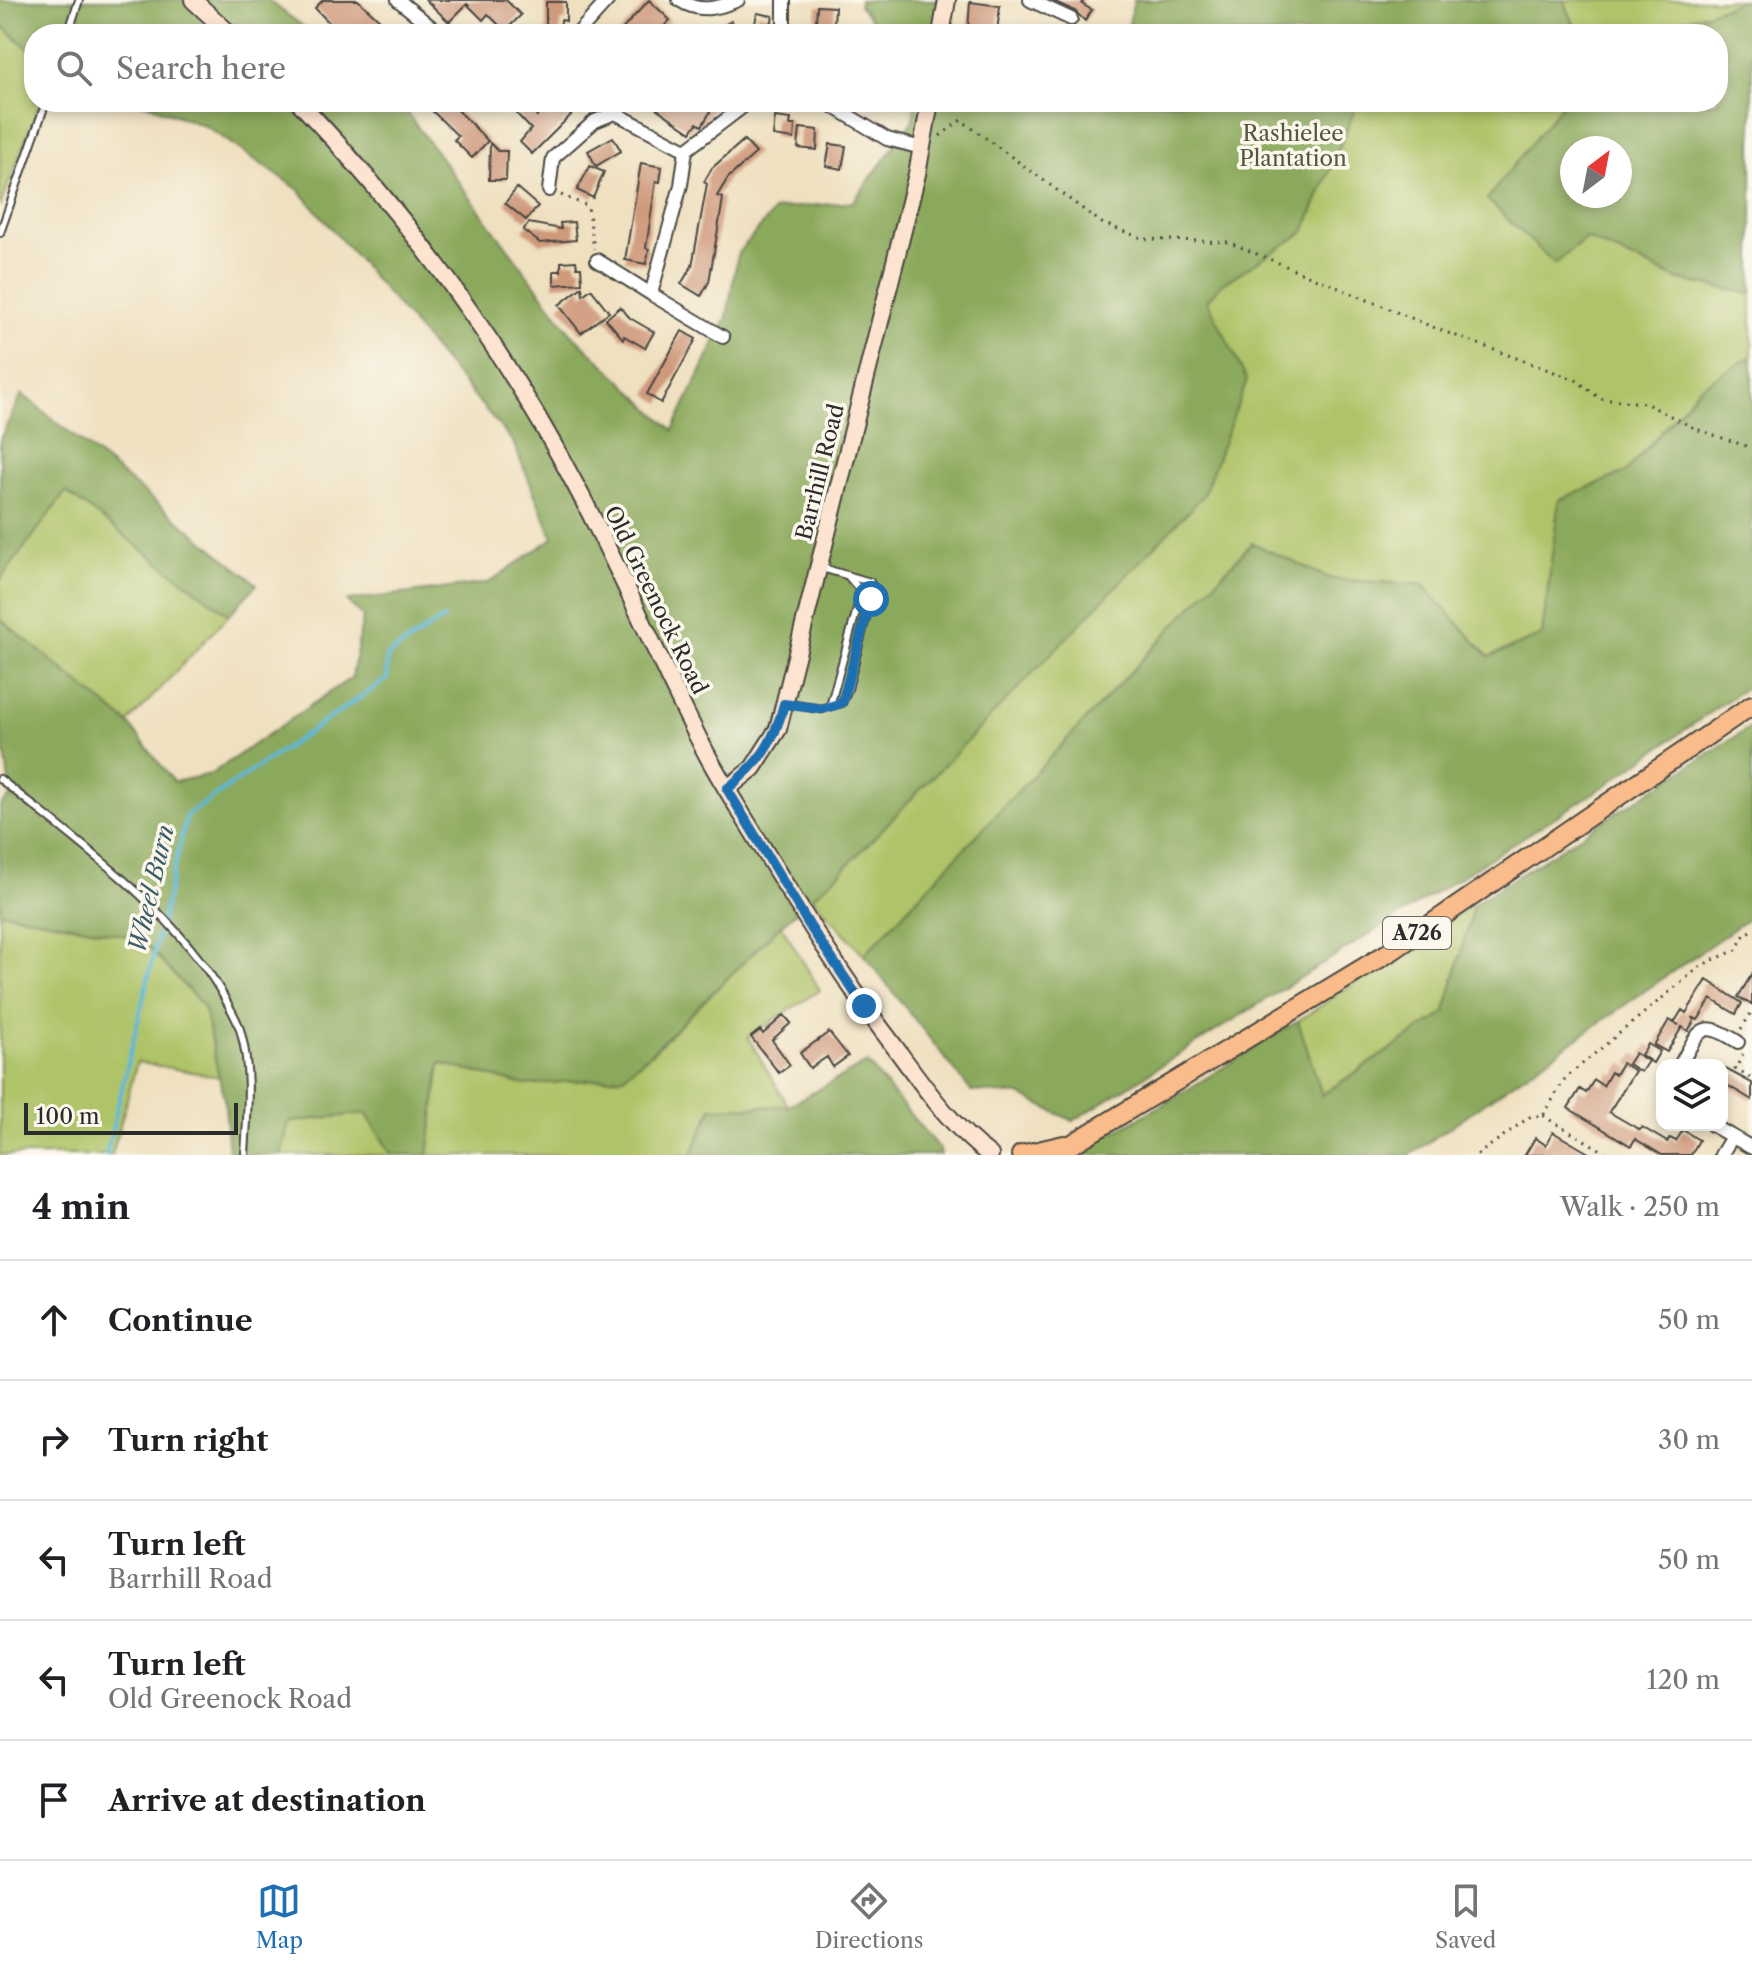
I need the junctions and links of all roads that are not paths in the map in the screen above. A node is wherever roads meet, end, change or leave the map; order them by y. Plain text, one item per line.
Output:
1 (79, 0) edge
2 (193, 0) edge
3 (398, 0) edge
4 (608, 0) edge
5 (679, 0) edge
6 (738, 0) edge
7 (784, 0) edge
8 (947, 0) edge
9 (1030, 0) edge
10 (1071, 19) dead end
11 (71, 24) edge
12 (219, 24) edge
13 (428, 24) edge
14 (586, 24) edge
15 (784, 24) edge
16 (943, 24) edge
17 (42, 112) edge
18 (308, 112) edge
19 (736, 112) edge
20 (842, 112) edge
21 (928, 112) edge
22 (922, 148) junction
23 (686, 150) junction
24 (549, 190) road end
25 (0, 233) edge
26 (597, 260) road end
27 (651, 294) junction
28 (723, 337) dead end
29 (819, 567) junction
30 (847, 575) junction
31 (784, 704) junction
32 (1752, 705) edge
33 (830, 706) junction
34 (0, 779) edge
35 (727, 789) junction
36 (1740, 1043) road end
37 (1684, 1059) edge
38 (960, 1127) junction
39 (1722, 1131) edge
40 (1732, 1137) junction
41 (1071, 1143) junction
42 (1752, 1148) edge
43 (245, 1155) edge
44 (972, 1155) edge
45 (990, 1155) edge
46 (1021, 1155) edge
47 (1054, 1155) edge
48 (1721, 1155) edge

1 - 11 lane
2 - 12 street
3 - 13 street
4 - 14 street
5 - 6 street
7 - 15 street
8 - 16 street
9 - 10 street
17 - 25 lane
18 - 35 street, Old Greenock Road
19 - 23 street
20 - 22 street
21 - 22 street, Barrhill Road
22 - 29 street, Barrhill Road
23 - 24 street
23 - 27 street
26 - 27 street
27 - 28 street
29 - 30 lane
29 - 31 street, Barrhill Road
30 - 33 lane
30 - 33 lane
31 - 33 lane
31 - 35 street, Barrhill Road
32 - 41 main road, A726
34 - 43 lane
35 - 38 street, Old Greenock Road
36 - 37 street
38 - 44 street, Old Greenock Road
38 - 45 street, Old Greenock Road
39 - 40 street
40 - 42 street
40 - 48 street
41 - 46 main road, A726
41 - 47 main road, A726

